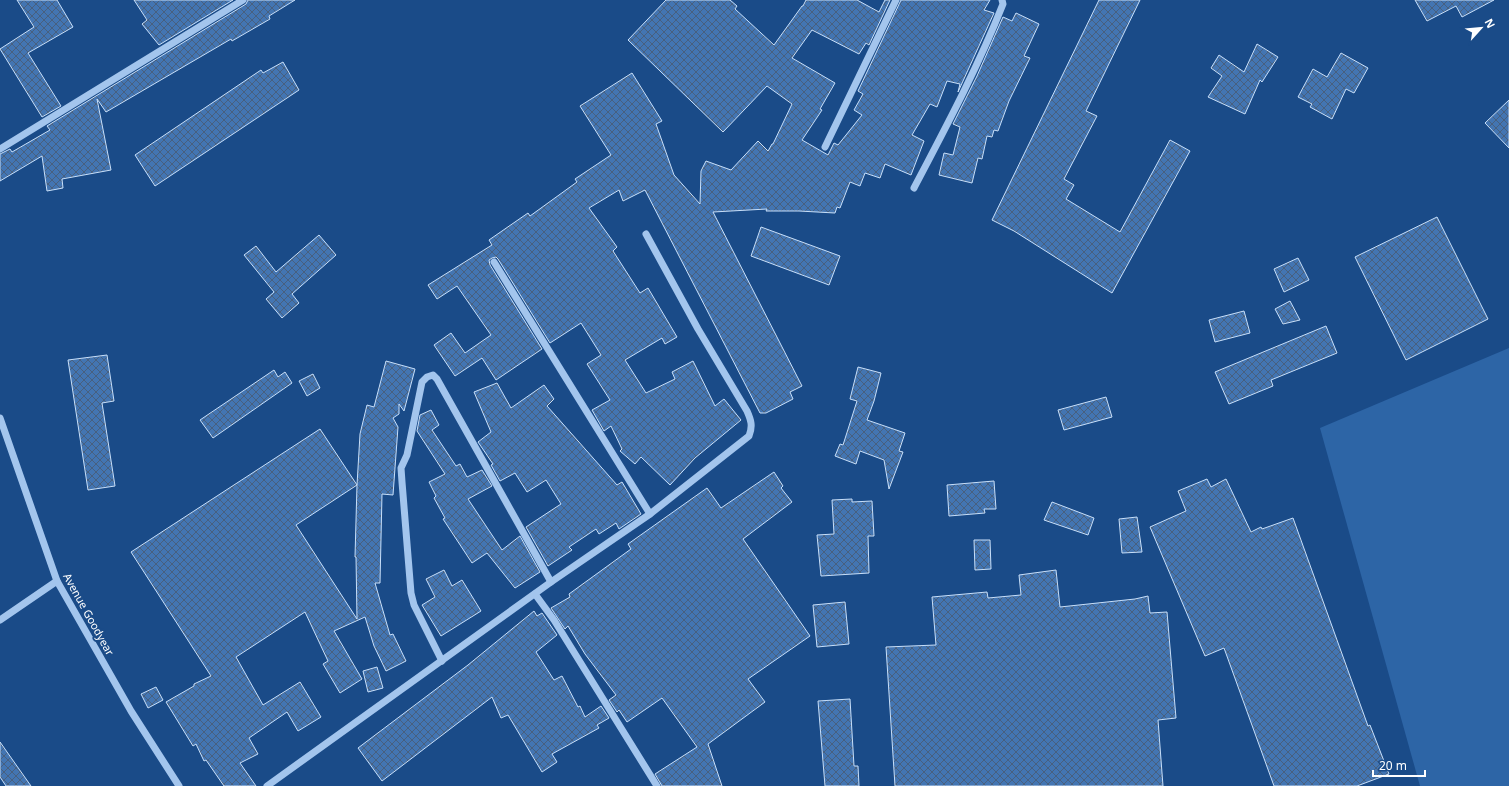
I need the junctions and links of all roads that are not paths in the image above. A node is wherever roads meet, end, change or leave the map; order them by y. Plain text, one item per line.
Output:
1 (243, 0) edge
2 (896, 0) edge
3 (1002, 0) edge
4 (825, 147) dead end
5 (0, 149) edge
6 (914, 188) dead end
7 (646, 234) dead end
8 (494, 262) dead end
9 (0, 418) edge
10 (650, 514) junction
11 (57, 581) junction
12 (552, 582) junction
13 (535, 594) junction
14 (0, 620) edge
15 (442, 661) junction
16 (179, 786) edge
17 (267, 786) edge
18 (657, 786) edge

1 - 5 street
2 - 4 street
3 - 6 street
7 - 10 street
8 - 10 street
9 - 11 street, Avenue Goodyear
10 - 12 street
11 - 14 street
11 - 16 street, Avenue Goodyear
12 - 13 street
12 - 15 street
13 - 15 street
13 - 18 street
15 - 17 street

